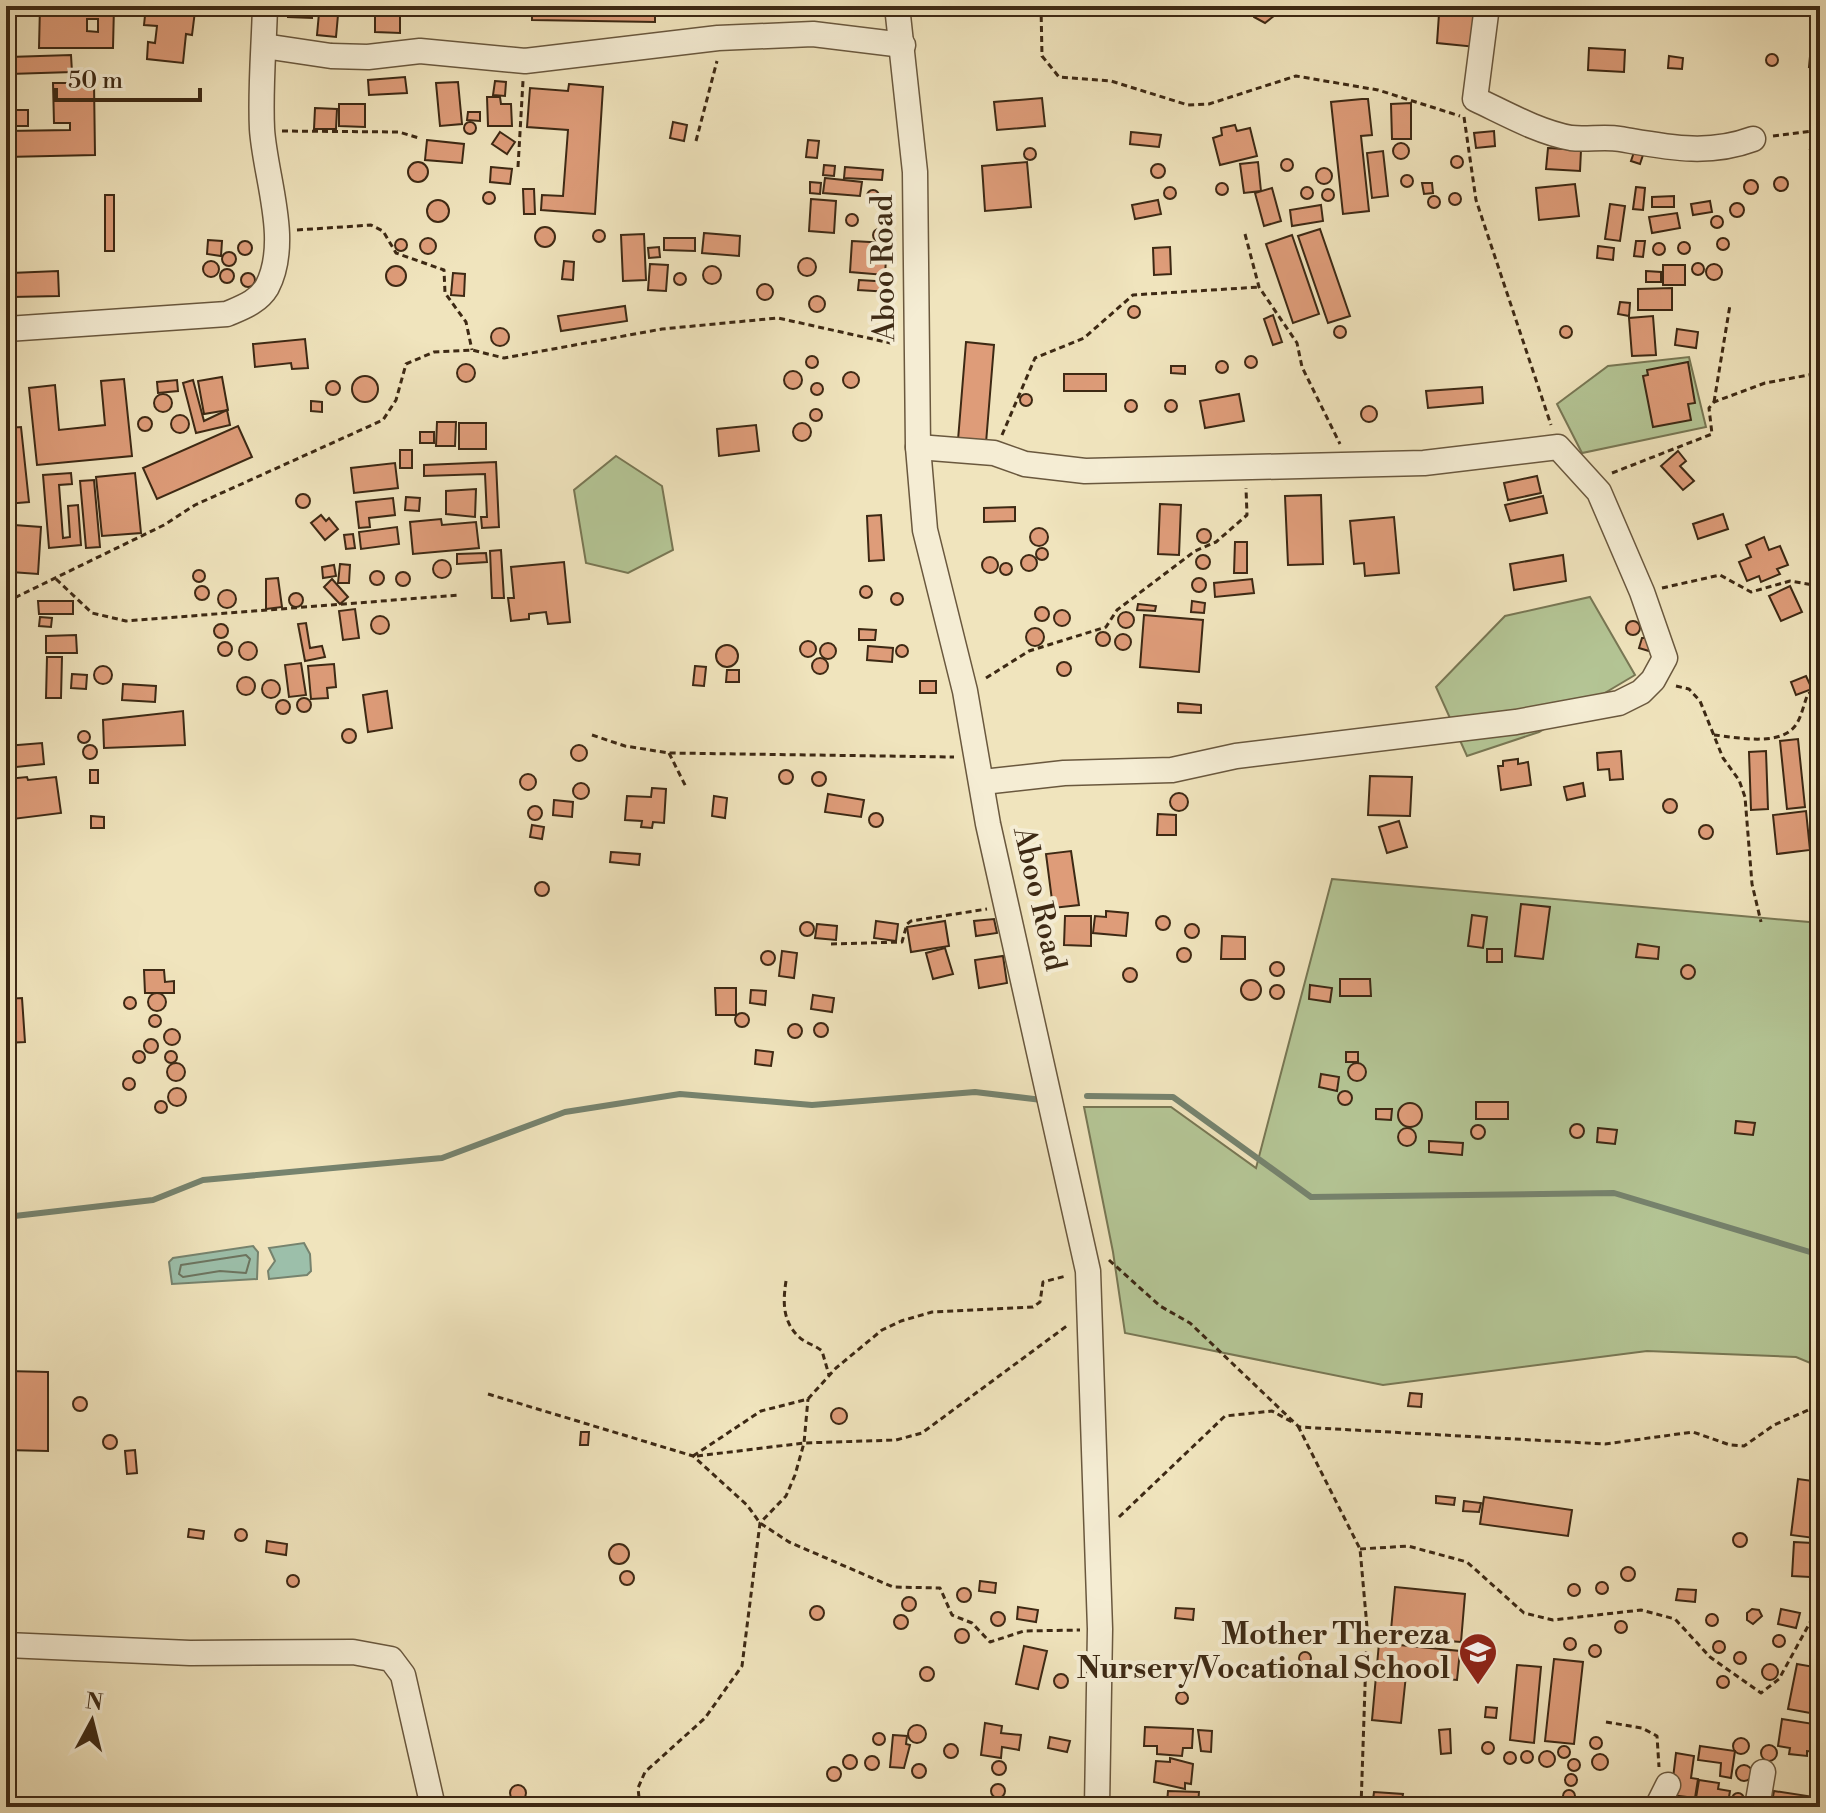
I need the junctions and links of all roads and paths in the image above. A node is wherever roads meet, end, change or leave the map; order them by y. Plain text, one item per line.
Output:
1 (265, 6) edge
2 (897, 6) edge
3 (1041, 6) edge
4 (1487, 6) edge
5 (718, 38) junction
6 (903, 45) junction
7 (264, 46) junction
8 (525, 61) junction
9 (1469, 108) junction
10 (262, 129) junction
11 (1820, 130) edge
12 (419, 138) dead end
13 (1753, 139) joint
14 (696, 141) dead end
15 (518, 167) dead end
16 (276, 231) junction
17 (1245, 234) dead end
18 (1259, 287) junction
19 (1730, 305) dead end
20 (7, 329) edge
21 (918, 349) junction
22 (472, 350) junction
23 (1820, 373) edge
24 (1811, 375) junction
25 (1714, 402) junction
26 (1820, 403) edge
27 (918, 447) junction
28 (1558, 447) junction
29 (994, 453) junction
30 (1240, 465) junction
31 (1349, 466) junction
32 (1599, 467) dead end
33 (56, 579) junction
34 (1820, 586) edge
35 (1642, 592) junction
36 (459, 595) dead end
37 (6, 602) edge
38 (1653, 680) junction
39 (1820, 686) edge
40 (965, 691) junction
41 (592, 735) dead end
42 (1714, 735) junction
43 (669, 753) junction
44 (980, 770) junction
45 (686, 787) dead end
46 (1009, 910) junction
47 (1761, 922) dead end
48 (831, 944) dead end
49 (1085, 1246) junction
50 (1088, 1271) junction
51 (786, 1281) dead end
52 (1092, 1306) junction
53 (829, 1375) junction
54 (488, 1394) dead end
55 (808, 1399) junction
56 (1820, 1405) edge
57 (1299, 1427) junction
58 (804, 1443) junction
59 (693, 1456) junction
60 (760, 1523) junction
61 (1097, 1536) junction
62 (1360, 1549) junction
63 (1820, 1571) edge
64 (1100, 1629) junction
65 (6, 1645) edge
66 (1606, 1722) dead end
67 (1763, 1772) dead end
68 (1660, 1800) edge
69 (433, 1807) edge
70 (640, 1807) edge
71 (1097, 1807) edge
72 (1361, 1807) edge
73 (1757, 1807) edge

1 - 7 street
2 - 6 street, Aboo Road
3 - 9 path
4 - 9 street
5 - 6 street
5 - 8 street
5 - 14 path
6 - 21 street, Aboo Road
7 - 8 street
7 - 10 street
8 - 15 path
9 - 13 street
9 - 28 path
10 - 12 path
10 - 16 street
11 - 13 path
16 - 20 street
16 - 22 path
17 - 18 path
18 - 29 path
18 - 31 path
19 - 25 path
21 - 22 path
21 - 27 street, Aboo Road
22 - 33 path
23 - 24 path
24 - 25 path
24 - 26 path
25 - 32 path
27 - 29 street
27 - 40 street, Aboo Road
28 - 31 street
28 - 35 street
29 - 30 street
30 - 31 street
30 - 40 path
33 - 36 path
33 - 37 path
34 - 35 path
35 - 38 street
38 - 42 path
38 - 44 street
39 - 42 path
40 - 44 street, Aboo Road
41 - 43 path
42 - 47 path
43 - 44 path
43 - 45 path
44 - 46 street, Aboo Road
46 - 48 path
46 - 49 street, Aboo Road
49 - 50 street, Aboo Road
49 - 57 path
50 - 52 street, Aboo Road
50 - 53 path
51 - 53 path
52 - 58 path
52 - 61 street, Aboo Road
53 - 55 path
54 - 59 path
55 - 58 path
55 - 59 path
56 - 57 path
57 - 61 path
57 - 62 path
58 - 59 path
58 - 60 path
59 - 60 path
60 - 64 path
60 - 70 path
61 - 64 street, Aboo Road
62 - 63 path
62 - 72 path
64 - 71 street, Aboo Road
65 - 69 street
66 - 68 path
67 - 73 street

